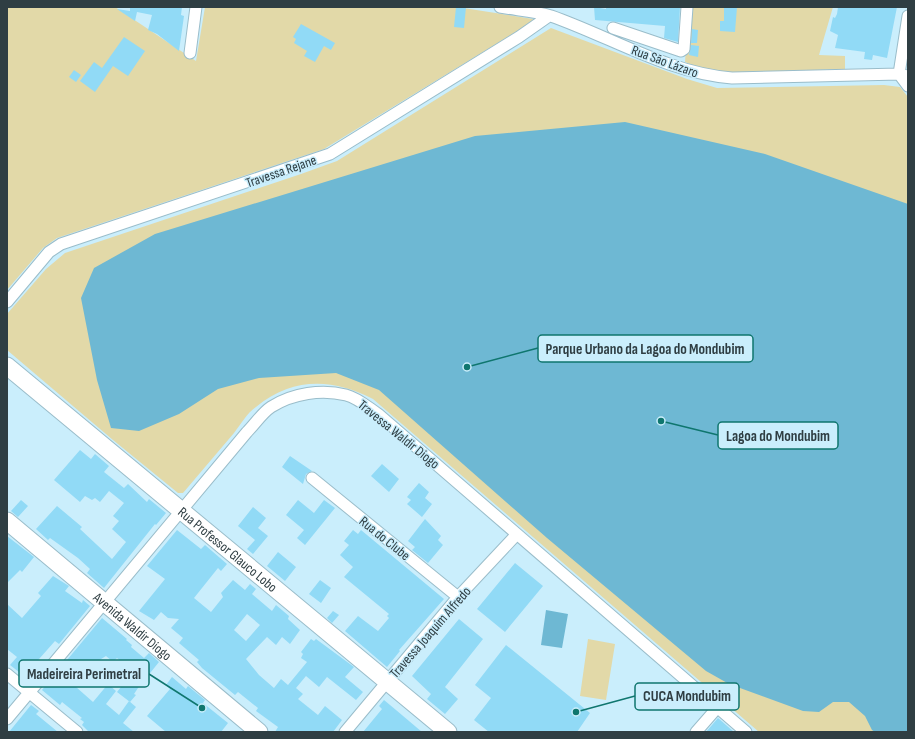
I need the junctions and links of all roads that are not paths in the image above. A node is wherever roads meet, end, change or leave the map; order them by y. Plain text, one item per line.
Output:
1 (196, 7) edge
2 (500, 7) edge
3 (687, 7) edge
4 (551, 11) edge
5 (908, 16) edge
6 (613, 28) dead end
7 (190, 53) dead end
8 (903, 75) edge
9 (908, 86) edge
10 (7, 302) edge
11 (7, 366) edge
12 (312, 478) dead end
13 (180, 511) junction
14 (7, 521) edge
15 (517, 534) junction
16 (458, 597) junction
17 (104, 602) junction
18 (7, 674) edge
19 (387, 681) junction
20 (29, 692) junction
21 (717, 708) junction
22 (7, 719) edge
23 (77, 732) edge
24 (259, 732) edge
25 (345, 732) edge
26 (448, 732) edge
27 (696, 732) edge
28 (746, 732) edge

1 - 7 street
2 - 4 street, Rua São Lázaro
3 - 6 street
4 - 8 street, Rua São Lázaro
4 - 10 street, Travessa Rejane
5 - 8 street
8 - 9 street
11 - 13 main road, Rua Professor Glauco Lobo
12 - 16 street, Rua do Clube
13 - 15 street, Travessa Waldir Diogo
13 - 17 street, Travessa Waldir Diogo
13 - 19 main road, Rua Professor Glauco Lobo
14 - 17 main road, Avenida Waldir Diogo
15 - 16 street, Travessa Joaquim Alfredo
15 - 21 street, Travessa Waldir Diogo
16 - 19 street, Travessa Joaquim Alfredo
17 - 20 street, Travessa Waldir Diogo
17 - 24 main road, Avenida Waldir Diogo
18 - 20 street
19 - 25 street, Travessa Joaquim Alfredo
19 - 26 main road, Rua Professor Glauco Lobo
20 - 22 street, Travessa Waldir Diogo
20 - 23 street
21 - 27 street
21 - 28 street, Travessa Waldir Diogo

